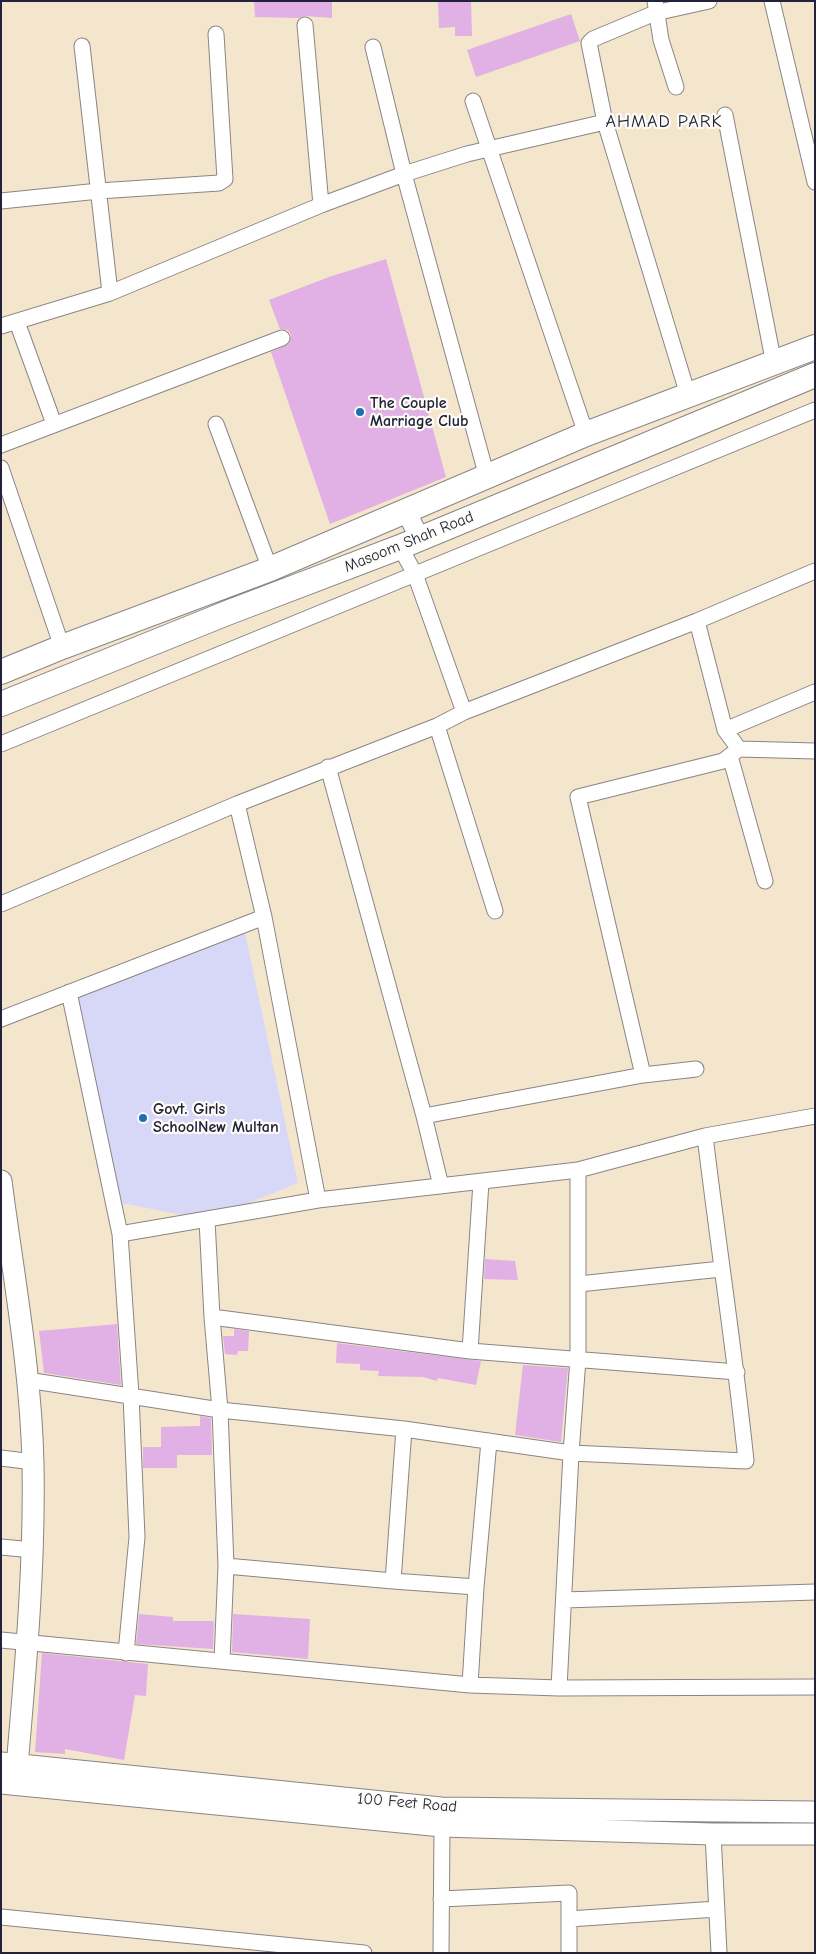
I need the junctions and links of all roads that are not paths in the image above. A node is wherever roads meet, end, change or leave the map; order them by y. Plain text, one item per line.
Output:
1 (709, 1) edge
2 (772, 1) edge
3 (655, 7) edge
4 (305, 25) dead end
5 (216, 34) dead end
6 (82, 46) dead end
7 (373, 47) dead end
8 (676, 87) dead end
9 (474, 101) dead end
10 (724, 115) dead end
11 (605, 122) junction
12 (490, 149) junction
13 (404, 174) junction
14 (815, 182) edge
15 (98, 191) junction
16 (1, 201) edge
17 (320, 205) junction
18 (110, 293) junction
19 (17, 322) junction
20 (1, 326) edge
21 (282, 338) dead end
22 (815, 347) edge
23 (774, 364) junction
24 (815, 375) edge
25 (688, 395) junction
26 (815, 410) edge
27 (54, 424) junction
28 (216, 424) dead end
29 (586, 434) junction
30 (1, 445) edge
31 (1, 468) edge
32 (487, 477) junction
33 (406, 511) junction
34 (410, 543) junction
35 (270, 569) junction
36 (815, 570) edge
37 (415, 574) junction
38 (697, 621) junction
39 (52, 651) junction
40 (1, 672) edge
41 (54, 685) junction
42 (815, 692) edge
43 (1, 704) edge
44 (464, 712) junction
45 (437, 726) junction
46 (725, 730) junction
47 (1, 744) edge
48 (815, 751) edge
49 (735, 753) junction
50 (328, 767) junction
51 (237, 804) junction
52 (765, 881) dead end
53 (1, 904) edge
54 (495, 911) dead end
55 (264, 917) junction
56 (69, 992) junction
57 (1, 1019) edge
58 (696, 1069) dead end
59 (643, 1076) junction
60 (424, 1116) junction
61 (815, 1116) edge
62 (705, 1136) junction
63 (578, 1170) junction
64 (1, 1181) edge
65 (481, 1182) junction
66 (441, 1186) junction
67 (318, 1200) junction
68 (207, 1220) junction
69 (120, 1234) junction
70 (721, 1268) junction
71 (579, 1284) junction
72 (212, 1317) junction
73 (470, 1351) junction
74 (578, 1359) junction
75 (737, 1372) junction
76 (27, 1380) junction
77 (131, 1395) junction
78 (220, 1410) junction
79 (404, 1429) junction
80 (489, 1441) junction
81 (571, 1452) junction
82 (1, 1458) edge
83 (33, 1462) junction
84 (1, 1547) edge
85 (33, 1550) junction
86 (226, 1566) junction
87 (393, 1581) junction
88 (476, 1587) junction
89 (815, 1592) edge
90 (564, 1600) junction
91 (1, 1640) edge
92 (27, 1643) junction
93 (126, 1653) junction
94 (222, 1661) junction
95 (470, 1685) junction
96 (815, 1687) edge
97 (559, 1688) junction
98 (9, 1774) edge
99 (815, 1812) edge
100 (442, 1826) junction
101 (712, 1834) junction
102 (815, 1834) edge
103 (442, 1899) junction
104 (717, 1909) junction
105 (1, 1917) edge
106 (569, 1919) junction
107 (364, 1953) edge
108 (441, 1953) edge
109 (569, 1953) edge
110 (719, 1953) edge

1 - 3 street
2 - 14 street
3 - 8 street
3 - 11 street
4 - 17 street
5 - 15 street
6 - 15 street
7 - 13 street
9 - 12 street
10 - 23 street
11 - 12 street
11 - 25 street
12 - 13 street
12 - 29 street
13 - 17 street
13 - 32 street
15 - 16 street
15 - 18 street
17 - 18 street
18 - 19 street
19 - 20 street
19 - 27 street
21 - 27 street
22 - 23 main road, Masoom Shah Road
23 - 25 main road, Masoom Shah Road
24 - 34 main road, Masoom Shah Road
25 - 29 main road, Masoom Shah Road
26 - 37 street
27 - 30 street
28 - 35 street
29 - 32 main road, Masoom Shah Road
31 - 39 street
32 - 33 main road, Masoom Shah Road
33 - 34 street
33 - 35 main road, Masoom Shah Road
34 - 37 street
34 - 41 main road, Masoom Shah Road
35 - 39 main road, Masoom Shah Road
36 - 38 street
37 - 44 street
37 - 47 street
38 - 44 street
38 - 46 street
39 - 40 main road, Masoom Shah Road
39 - 41 main road
41 - 43 main road, Masoom Shah Road
42 - 46 street
44 - 45 street
45 - 50 street
45 - 54 street
46 - 49 street
48 - 49 street
49 - 52 street
49 - 59 street
50 - 51 street
50 - 60 street
51 - 53 street
51 - 55 street
55 - 56 street
55 - 67 street
56 - 57 street
56 - 69 street
58 - 59 street
59 - 60 street
60 - 66 street
61 - 62 street
62 - 63 street
62 - 70 street
63 - 65 street
63 - 71 street
64 - 76 main road
65 - 66 street
65 - 73 street
66 - 67 street
67 - 68 street
68 - 69 street
68 - 72 street
69 - 77 street
70 - 71 street
70 - 75 street
71 - 74 street
72 - 73 street
72 - 78 street
73 - 74 street
74 - 75 street
74 - 81 street
75 - 81 street
76 - 77 street
76 - 83 main road
77 - 78 street
77 - 93 street
78 - 79 street
78 - 86 street
79 - 80 street
79 - 87 street
80 - 81 street
80 - 88 street
81 - 90 street
82 - 83 street
83 - 85 main road
84 - 85 street
85 - 92 main road
86 - 87 street
86 - 94 street
87 - 88 street
88 - 95 street
89 - 90 street
90 - 97 street
91 - 92 street
92 - 93 street
92 - 98 main road
93 - 94 street
94 - 95 street
95 - 97 street
96 - 97 street
98 - 99 main road, 100 Feet Road
98 - 100 main road, 100 Feet Road
100 - 101 main road, 100 Feet Road
100 - 103 street
101 - 102 main road, 100 Feet Road
101 - 104 street
103 - 106 street
103 - 108 street
104 - 106 street
104 - 110 street
105 - 107 street
106 - 109 street

